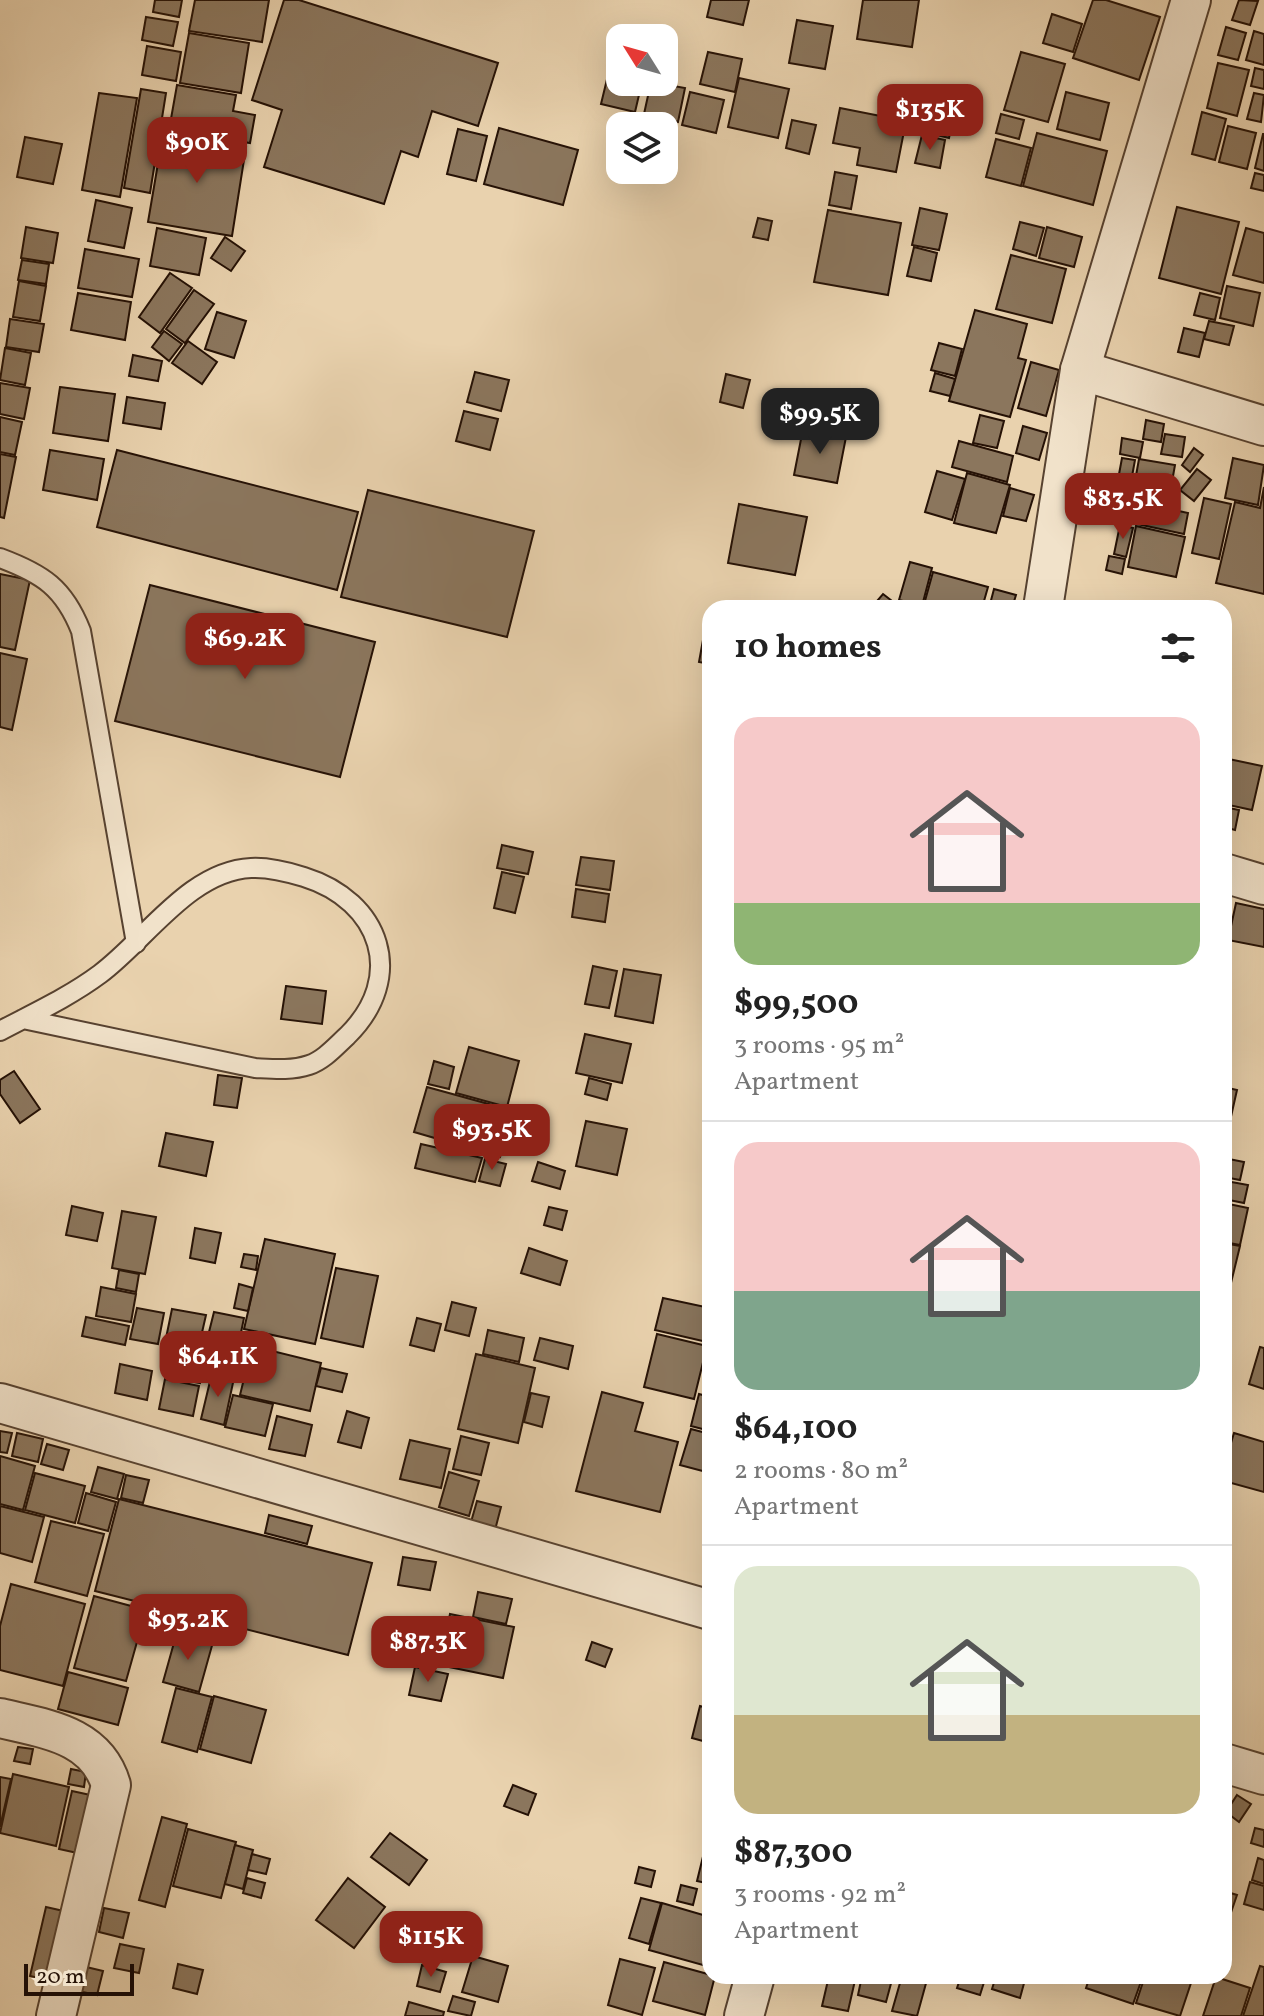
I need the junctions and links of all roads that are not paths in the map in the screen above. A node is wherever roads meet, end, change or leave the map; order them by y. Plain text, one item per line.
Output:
1 (1191, 0) edge
2 (1080, 370) junction
3 (1264, 426) edge
4 (0, 558) edge
5 (1044, 600) edge
6 (1232, 875) edge
7 (1264, 885) edge
8 (136, 943) junction
9 (23, 1019) junction
10 (0, 1031) edge
11 (0, 1403) edge
12 (702, 1608) edge
13 (0, 1718) edge
14 (1232, 1765) edge
15 (1264, 1775) edge
16 (753, 1984) edge
17 (56, 2016) edge
18 (744, 2016) edge

1 - 2 street
2 - 3 street
2 - 5 street
4 - 8 lane
6 - 7 street
8 - 9 lane
8 - 9 lane
9 - 10 lane
11 - 12 street
13 - 17 street
14 - 15 street
16 - 18 street

